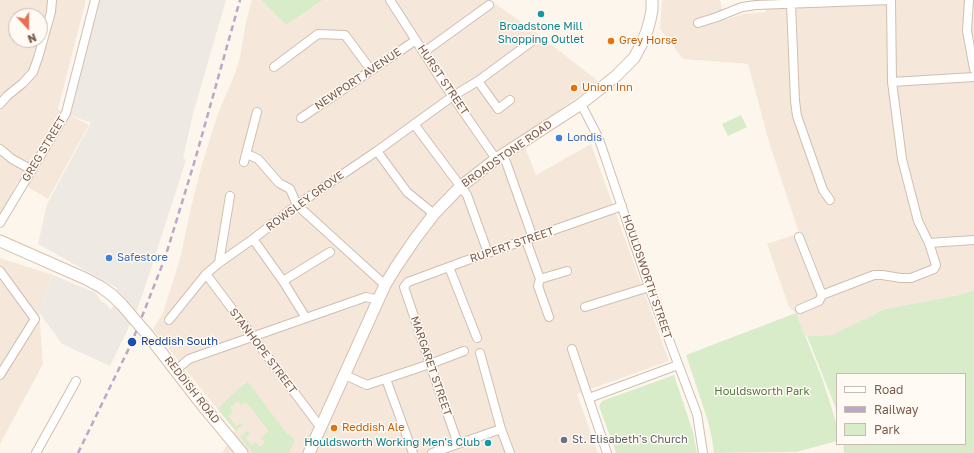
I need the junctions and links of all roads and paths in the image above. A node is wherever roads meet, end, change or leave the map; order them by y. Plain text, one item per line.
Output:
1 (52, 0) edge
2 (95, 0) edge
3 (391, 0) edge
4 (891, 0) edge
5 (969, 0) edge
6 (791, 4) junction
7 (489, 5) dead end
8 (651, 10) edge
9 (698, 23) dead end
10 (416, 40) junction
11 (531, 42) dead end
12 (424, 52) junction
13 (274, 67) dead end
14 (974, 69) edge
15 (371, 70) junction
16 (974, 76) edge
17 (478, 81) junction
18 (892, 82) junction
19 (453, 96) junction
20 (510, 100) dead end
21 (0, 104) edge
22 (581, 104) junction
23 (257, 112) dead end
24 (301, 118) dead end
25 (414, 124) junction
26 (0, 149) edge
27 (377, 151) junction
28 (247, 154) junction
29 (499, 157) junction
30 (244, 162) dead end
31 (32, 170) junction
32 (460, 187) junction
33 (230, 196) dead end
34 (830, 200) dead end
35 (297, 205) junction
36 (622, 206) junction
37 (434, 214) junction
38 (0, 223) edge
39 (799, 237) dead end
40 (253, 239) junction
41 (529, 239) junction
42 (974, 240) edge
43 (0, 241) edge
44 (929, 243) junction
45 (330, 252) dead end
46 (488, 253) junction
47 (219, 263) junction
48 (449, 267) junction
49 (0, 270) edge
50 (567, 270) dead end
51 (206, 274) junction
52 (540, 279) junction
53 (283, 282) junction
54 (385, 285) junction
55 (404, 287) joint
56 (649, 287) junction
57 (822, 295) junction
58 (379, 300) junction
59 (585, 307) dead end
60 (800, 309) dead end
61 (549, 317) dead end
62 (306, 318) junction
63 (170, 320) dead end
64 (253, 337) junction
65 (477, 338) dead end
66 (572, 349) dead end
67 (464, 351) dead end
68 (480, 353) dead end
69 (430, 364) junction
70 (678, 365) junction
71 (176, 370) junction
72 (0, 375) edge
73 (345, 375) junction
74 (386, 379) junction
75 (76, 381) dead end
76 (589, 398) junction
77 (321, 428) junction
78 (501, 429) junction
79 (458, 444) junction
80 (448, 450) edge
81 (36, 453) edge
82 (242, 453) edge
83 (309, 453) edge
84 (413, 453) edge
85 (432, 453) edge
86 (510, 453) edge
87 (607, 453) edge
88 (703, 453) edge

1 - 21 street
2 - 31 street, GREG STREET
3 - 10 street, HURST STREET
4 - 6 street
4 - 18 street
5 - 14 street
6 - 9 street
6 - 34 street
7 - 12 street
8 - 22 main road, BROADSTONE ROAD
10 - 12 street, HURST STREET
10 - 15 street, NEWPORT AVENUE
11 - 17 street, ROWSLEY GROVE
12 - 19 street, HURST STREET
13 - 15 street
15 - 24 street, NEWPORT AVENUE
16 - 18 street
17 - 19 street, ROWSLEY GROVE
17 - 20 street
18 - 44 street
19 - 25 street, ROWSLEY GROVE
19 - 29 street, HURST STREET
22 - 29 main road, BROADSTONE ROAD
22 - 36 street, HOULDSWORTH STREET
23 - 28 street
25 - 27 street, ROWSLEY GROVE
25 - 32 street
26 - 31 street
27 - 35 street, ROWSLEY GROVE
27 - 37 street
28 - 30 street
28 - 35 street
29 - 32 main road, BROADSTONE ROAD
29 - 41 street, HURST STREET
31 - 38 street, GREG STREET
32 - 37 main road, BROADSTONE ROAD
32 - 46 street
33 - 47 street
35 - 40 street, ROWSLEY GROVE
35 - 54 street
36 - 41 street, RUPERT STREET
36 - 56 street, HOULDSWORTH STREET
37 - 54 main road, BROADSTONE ROAD
39 - 57 street
40 - 47 street, ROWSLEY GROVE
40 - 53 street
41 - 46 street, RUPERT STREET
41 - 52 street, HURST STREET
42 - 44 street
43 - 71 main road, REDDISH ROAD, bridge
44 - 57 street
45 - 53 street
46 - 48 street, RUPERT STREET
47 - 51 street, ROWSLEY GROVE
48 - 55 street, RUPERT STREET
48 - 65 street
49 - 72 street
50 - 52 street
51 - 63 street, ROWSLEY GROVE
51 - 64 street, STANHOPE STREET
52 - 61 street, HURST STREET
53 - 62 street
54 - 58 main road, BROADSTONE ROAD
55 - 69 street, MARGARET STREET
56 - 59 street
56 - 70 street, HOULDSWORTH STREET
57 - 60 street
58 - 62 street
58 - 73 main road, BROADSTONE ROAD
62 - 64 street
64 - 71 street
64 - 77 street, STANHOPE STREET
66 - 76 street
67 - 69 street
68 - 78 street
69 - 74 street
69 - 79 street, MARGARET STREET
70 - 76 street
70 - 88 street, HOULDSWORTH STREET
71 - 82 main road, REDDISH ROAD
73 - 74 street
73 - 77 main road, BROADSTONE ROAD
74 - 84 street
75 - 81 street
76 - 87 street
77 - 83 main road, BROADSTONE ROAD
78 - 79 street
78 - 86 street
79 - 80 street
80 - 85 street

